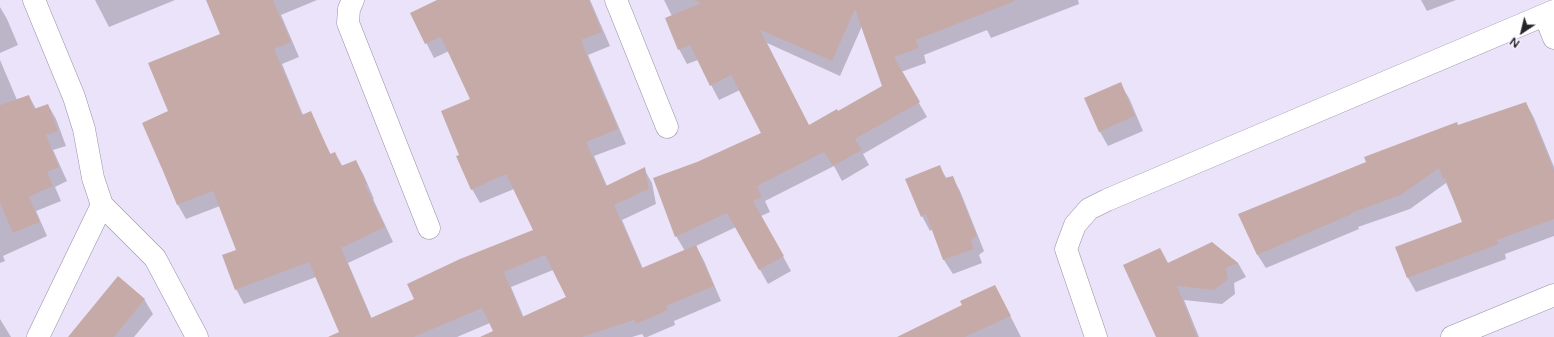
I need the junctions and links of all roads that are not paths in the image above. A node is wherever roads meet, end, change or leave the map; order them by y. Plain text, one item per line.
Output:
1 (34, 0) edge
2 (353, 0) edge
3 (616, 0) edge
4 (1549, 13) edge
5 (1554, 38) edge
6 (667, 127) dead end
7 (102, 205) junction
8 (428, 228) dead end
9 (1554, 295) edge
10 (38, 337) edge
11 (197, 337) edge
12 (1096, 337) edge
13 (1452, 337) edge

1 - 7 street
2 - 8 street
3 - 6 street
4 - 5 street
4 - 12 street
7 - 10 street
7 - 11 street
9 - 13 street

